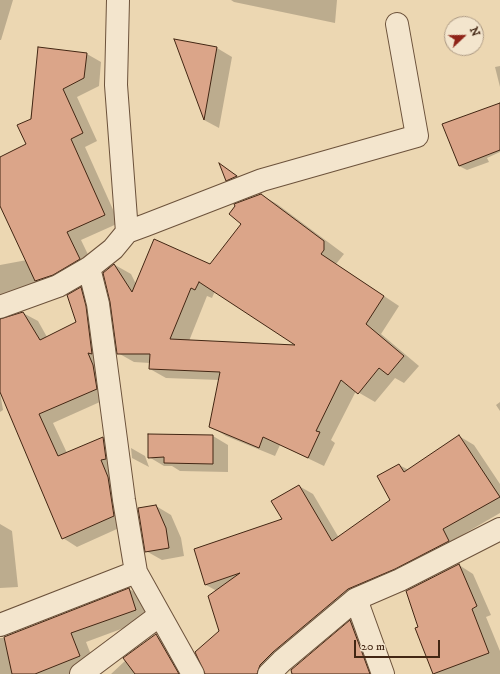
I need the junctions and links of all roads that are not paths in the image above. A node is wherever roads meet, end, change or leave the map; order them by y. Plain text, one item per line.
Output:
1 (118, 0) edge
2 (397, 24) dead end
3 (127, 232) junction
4 (89, 268) junction
5 (0, 308) edge
6 (500, 529) edge
7 (136, 572) junction
8 (356, 599) junction
9 (160, 615) junction
10 (0, 625) edge
11 (81, 674) edge
12 (193, 674) edge
13 (269, 674) edge
14 (383, 674) edge

1 - 3 street
2 - 3 street
3 - 4 street
4 - 5 street
4 - 7 street
6 - 8 street
7 - 9 street
7 - 10 street
8 - 13 street
8 - 14 street
9 - 11 street
9 - 12 street

